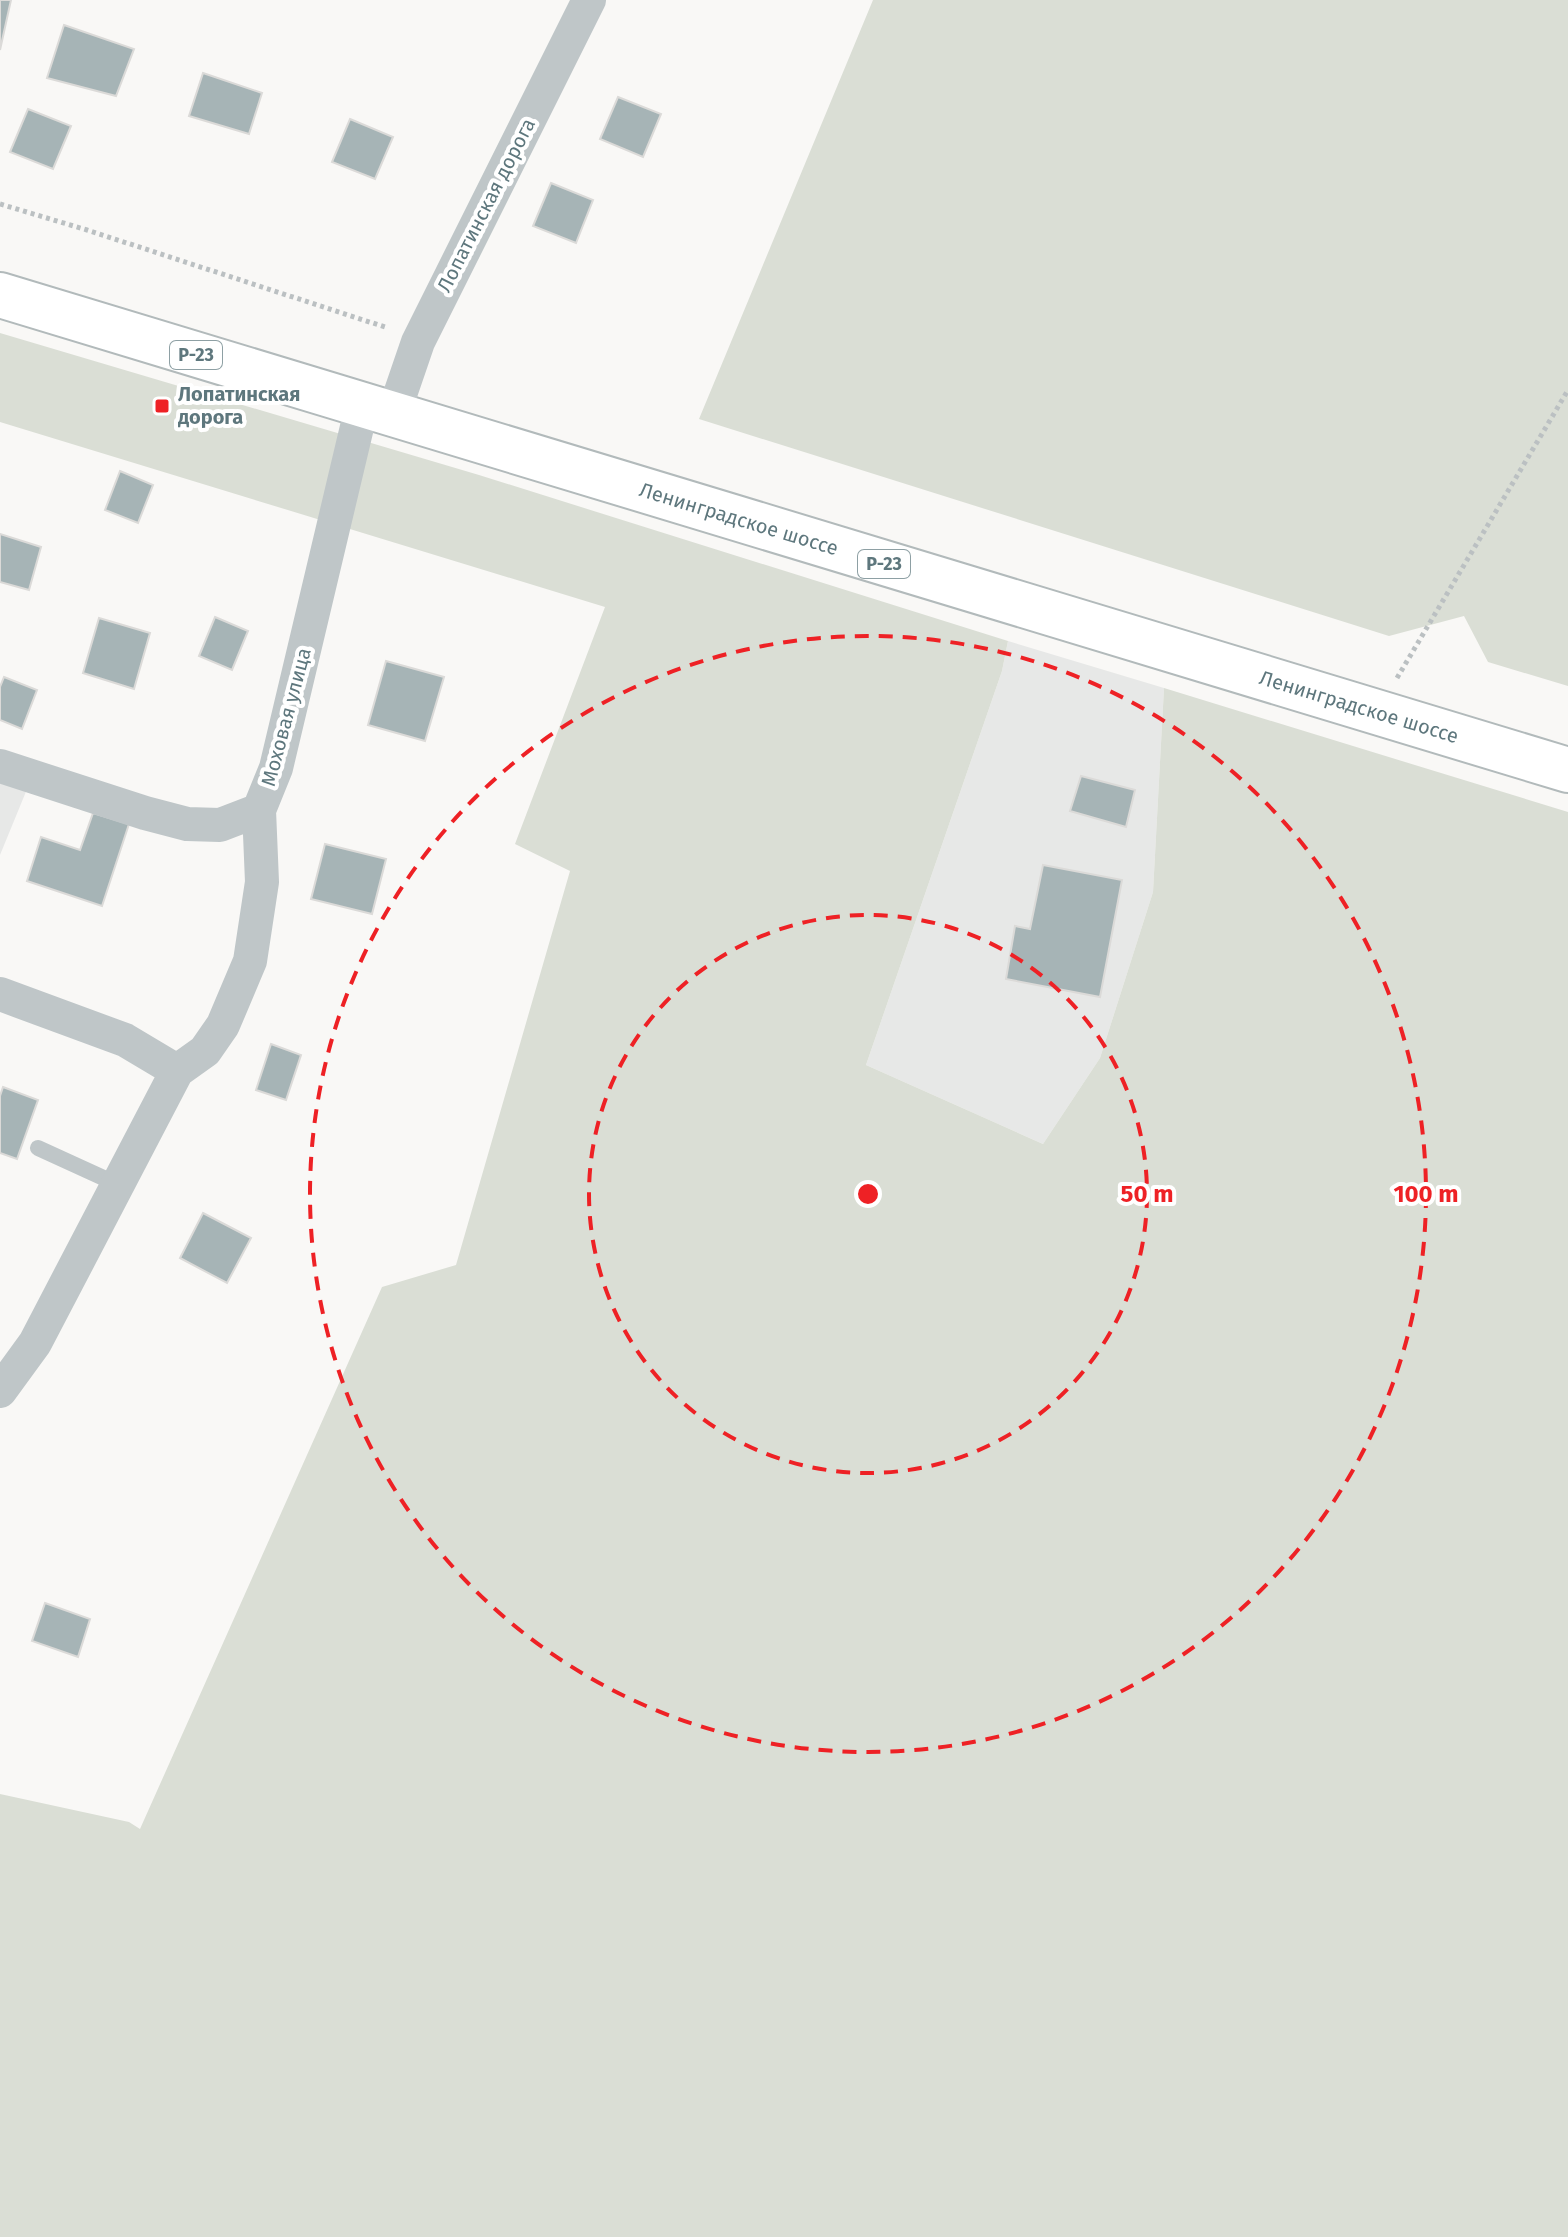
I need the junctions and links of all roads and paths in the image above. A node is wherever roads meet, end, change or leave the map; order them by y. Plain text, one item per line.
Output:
1 (589, 0) edge
2 (0, 204) edge
3 (0, 295) edge
4 (418, 342) junction
5 (1568, 390) edge
6 (377, 410) junction
7 (1376, 713) junction
8 (0, 766) edge
9 (1568, 770) edge
10 (259, 810) junction
11 (0, 994) edge
12 (177, 1071) junction
13 (38, 1148) dead end
14 (119, 1185) junction
15 (0, 1391) edge

1 - 4 street, Лопатинская дорога
2 - 4 path
3 - 6 highway, Ленинградское шоссе / Р-23
4 - 6 street, Лопатинская дорога
5 - 7 path
6 - 7 highway, Ленинградское шоссе / Р-23
6 - 10 street, Моховая улица
7 - 9 highway, Ленинградское шоссе / Р-23
8 - 10 street, Моховая улица
10 - 12 street
11 - 12 street
12 - 14 street
13 - 14 lane
14 - 15 street

